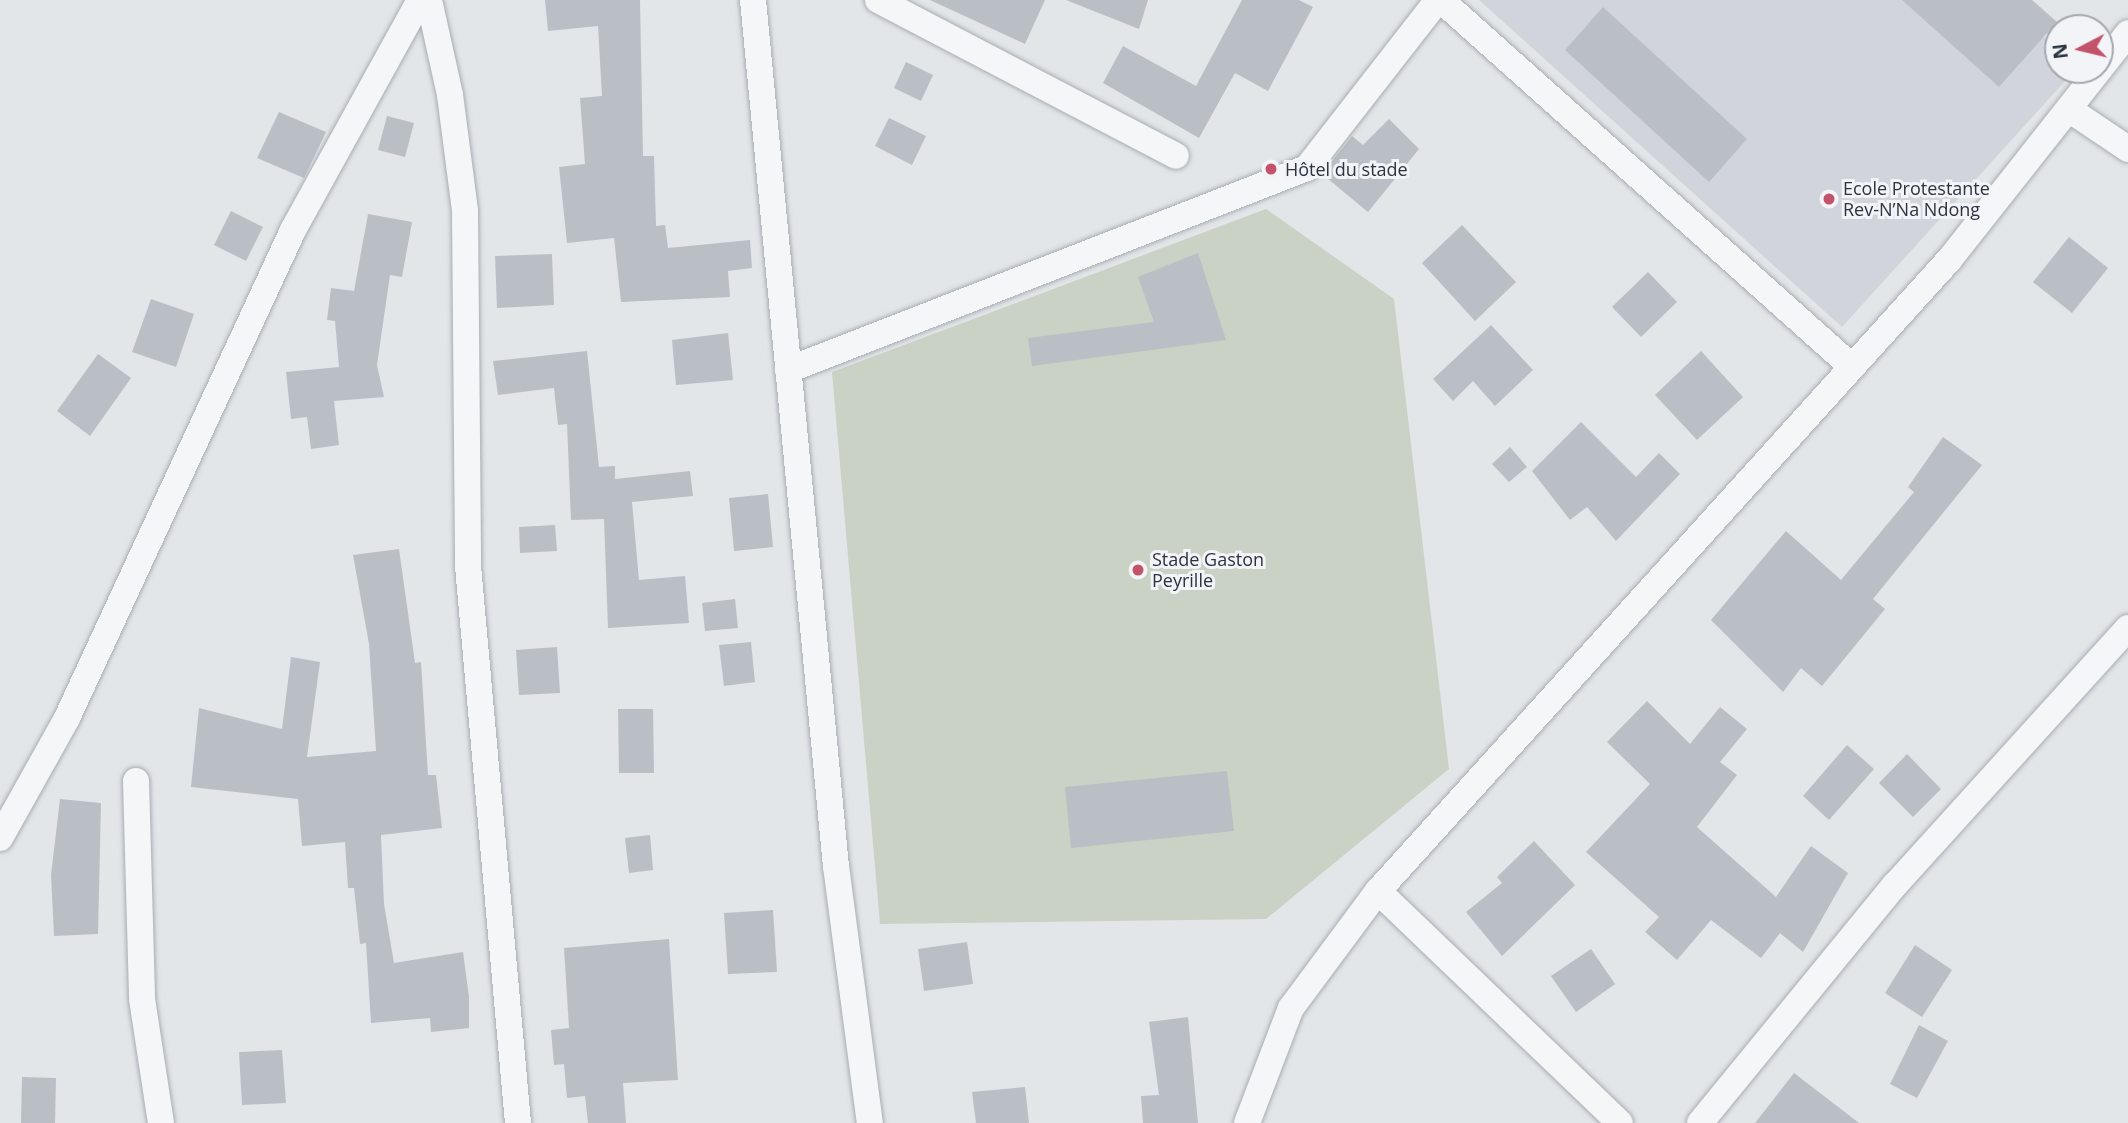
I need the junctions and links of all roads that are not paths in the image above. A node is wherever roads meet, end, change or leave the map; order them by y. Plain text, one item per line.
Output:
1 (420, 0) edge
2 (429, 0) edge
3 (753, 0) edge
4 (878, 0) edge
5 (1439, 0) edge
6 (2128, 33) edge
7 (2070, 110) junction
8 (2128, 149) edge
9 (1176, 156) dead end
10 (1851, 366) junction
11 (788, 370) junction
12 (2128, 628) edge
13 (136, 781) dead end
14 (0, 838) edge
15 (1378, 891) junction
16 (161, 1123) edge
17 (518, 1123) edge
18 (870, 1123) edge
19 (1247, 1123) edge
20 (1620, 1123) edge
21 (1700, 1123) edge

1 - 14 street
2 - 17 street
3 - 11 street
4 - 9 street
5 - 10 street
5 - 11 street
6 - 7 street
7 - 8 street
7 - 10 street
10 - 15 street
11 - 18 street
12 - 21 street
13 - 16 street
15 - 19 street
15 - 20 street

